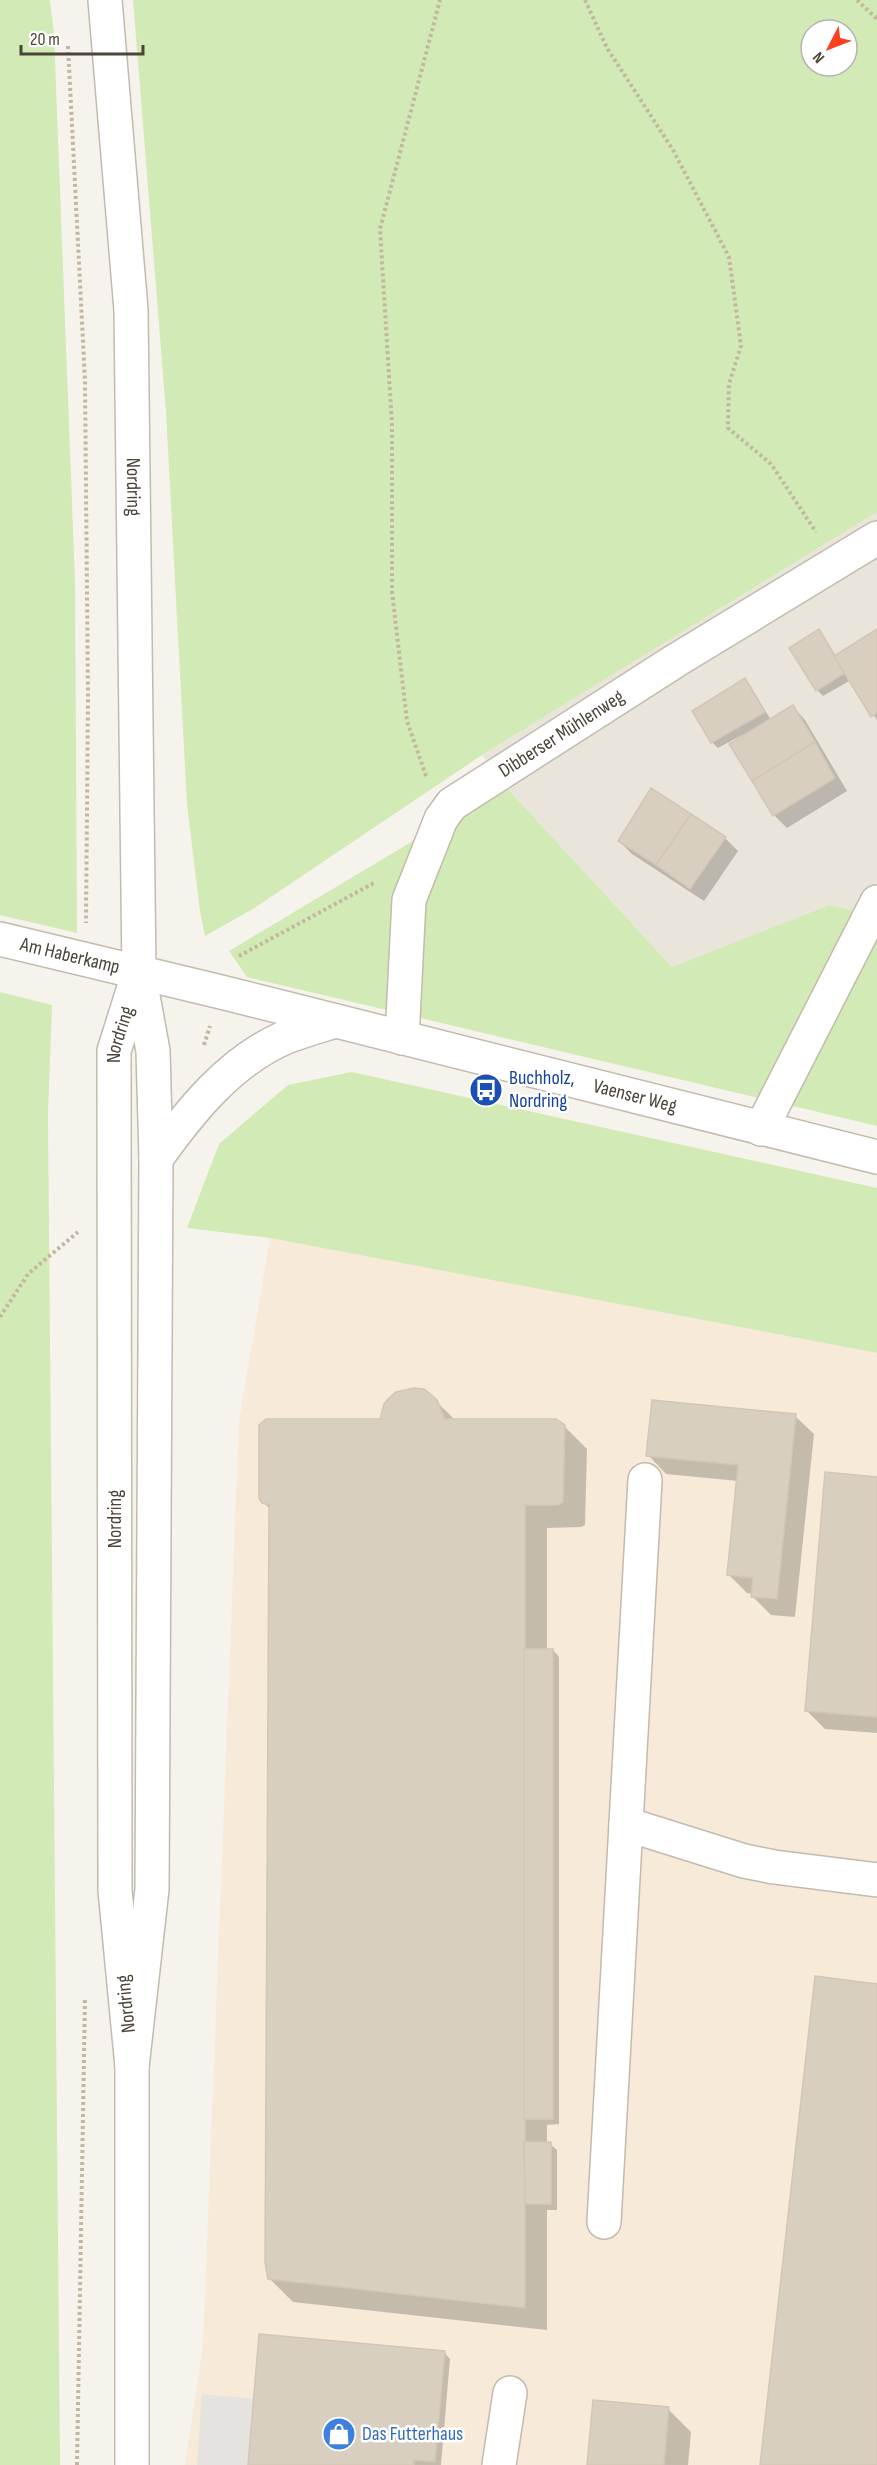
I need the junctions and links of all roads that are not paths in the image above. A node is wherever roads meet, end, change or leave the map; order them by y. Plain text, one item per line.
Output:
1 (105, 0) edge
2 (877, 538) edge
3 (877, 902) edge
4 (0, 939) edge
5 (139, 974) junction
6 (335, 1021) junction
7 (402, 1038) junction
8 (761, 1129) junction
9 (877, 1157) edge
10 (156, 1159) junction
11 (645, 1480) dead end
12 (626, 1824) junction
13 (877, 1880) edge
14 (132, 2067) junction
15 (604, 2222) dead end
16 (510, 2392) dead end
17 (132, 2465) edge
18 (499, 2465) edge

1 - 5 street, Nordring
2 - 7 street, Dibberser Mühlenweg
3 - 8 street
4 - 5 street, Am Haberkamp
5 - 6 street, Vaenser Weg
5 - 10 street, Nordring
5 - 14 street, Nordring
6 - 7 street, Vaenser Weg
6 - 10 street
7 - 8 street, Vaenser Weg
8 - 9 street, Vaenser Weg
10 - 14 street, Nordring
11 - 12 street
12 - 13 street
12 - 15 street
14 - 17 street, Nordring
16 - 18 street

